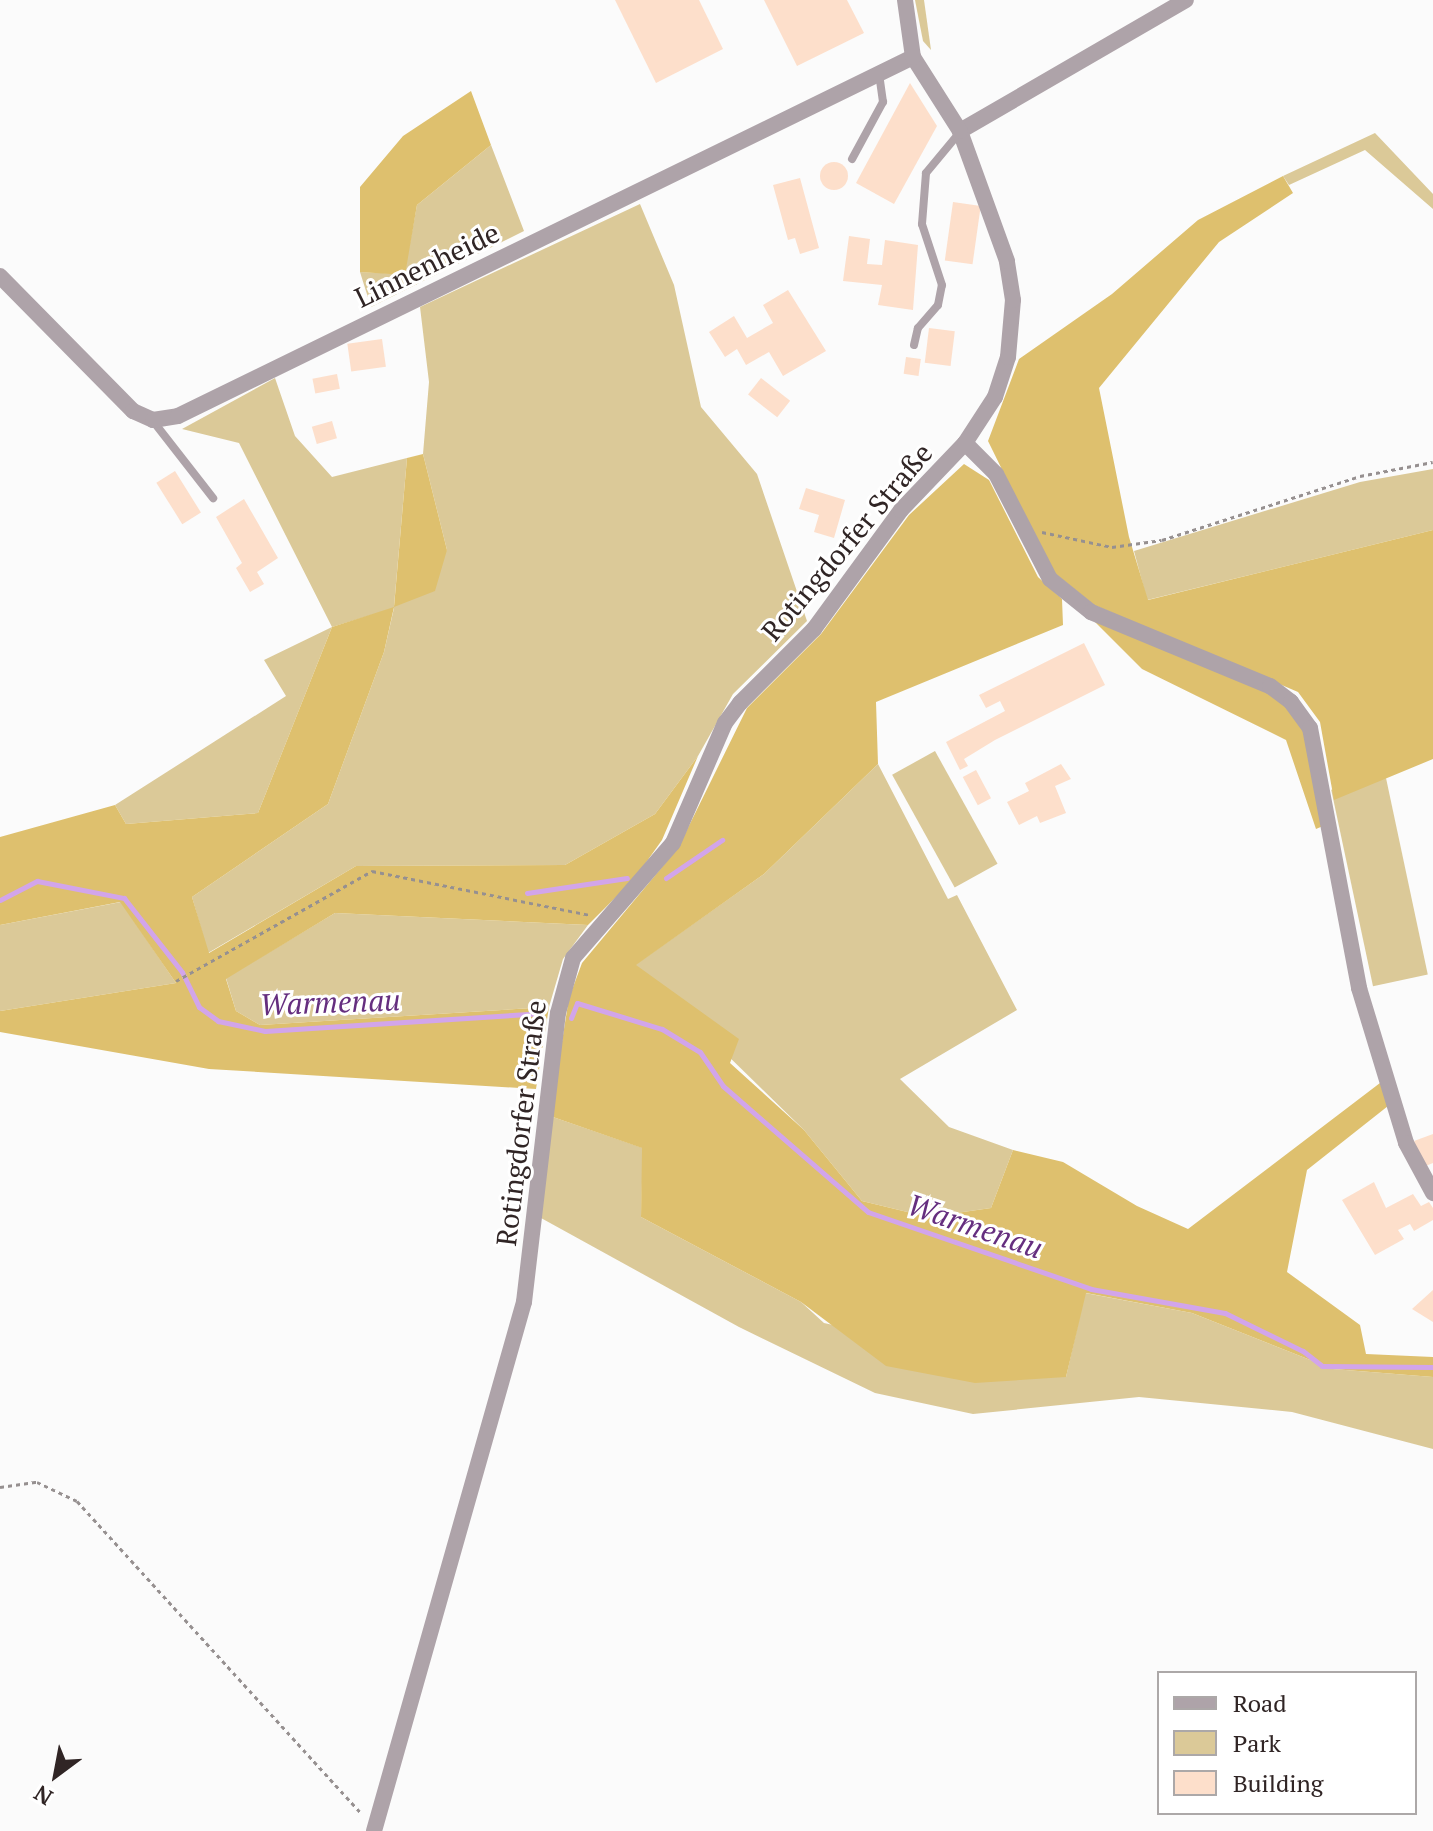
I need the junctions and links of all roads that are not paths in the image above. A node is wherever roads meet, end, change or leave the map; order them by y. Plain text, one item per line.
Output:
1 (905, 0) edge
2 (1186, 0) edge
3 (913, 57) junction
4 (879, 73) junction
5 (960, 131) junction
6 (852, 159) dead end
7 (0, 276) edge
8 (914, 345) dead end
9 (153, 420) junction
10 (965, 443) junction
11 (213, 498) dead end
12 (1433, 1193) edge
13 (376, 1825) edge

1 - 3 street
2 - 5 street
3 - 4 street, Linnenheide
3 - 5 street, Rotingdorfer Straße
4 - 6 lane
4 - 9 street, Linnenheide
5 - 8 lane
5 - 10 street, Rotingdorfer Straße
7 - 9 street
9 - 11 lane
10 - 12 street, Rotingdorfer Straße
10 - 13 street, Rotingdorfer Straße

